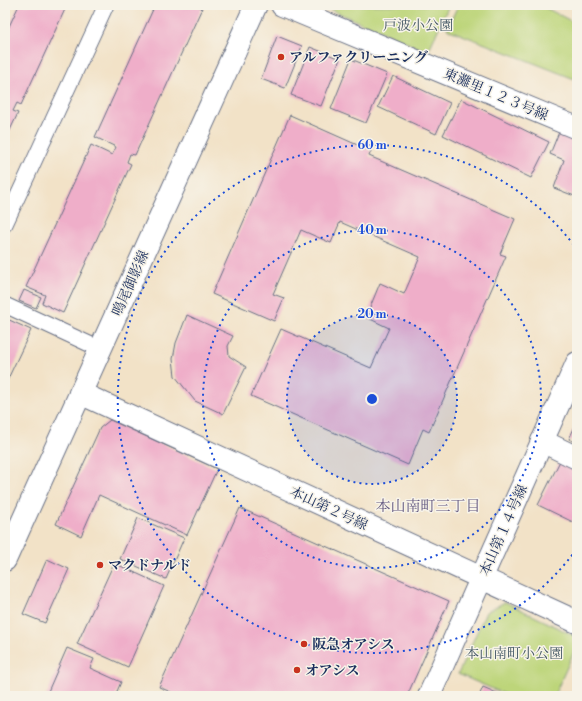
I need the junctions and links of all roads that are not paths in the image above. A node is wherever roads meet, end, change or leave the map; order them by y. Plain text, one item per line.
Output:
1 (106, 5) edge
2 (256, 5) edge
3 (282, 5) edge
4 (577, 128) edge
5 (5, 224) edge
6 (5, 305) edge
7 (100, 350) junction
8 (577, 363) edge
9 (80, 393) junction
10 (542, 442) junction
11 (577, 458) edge
12 (5, 560) edge
13 (481, 578) junction
14 (577, 622) edge
15 (429, 696) edge

1 - 5 lane
2 - 7 street, 鳴尾御影線
3 - 4 street, 東灘里１２３号線
6 - 7 lane
7 - 9 street, 鳴尾御影線
8 - 10 street, 本山第１４号線
9 - 12 street, 鳴尾御影線
9 - 13 street, 本山第２号線
10 - 11 street
10 - 13 street, 本山第１４号線
13 - 14 street, 本山第２号線
13 - 15 street, 本山第１４号線

